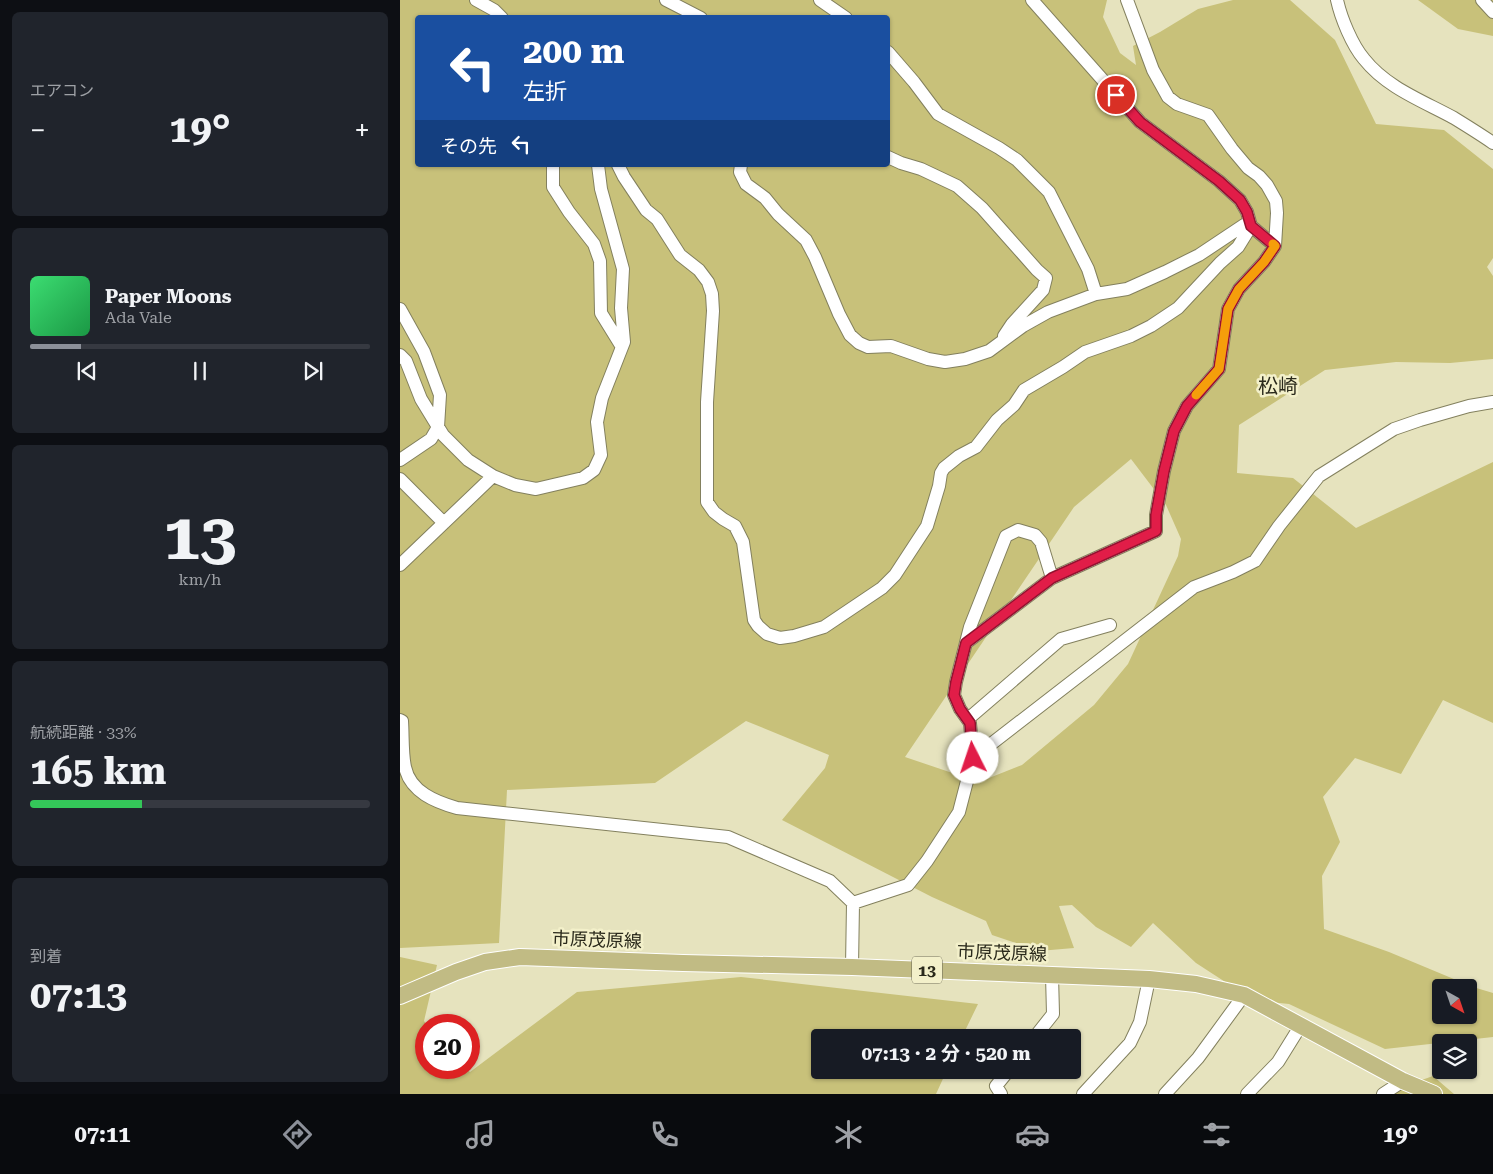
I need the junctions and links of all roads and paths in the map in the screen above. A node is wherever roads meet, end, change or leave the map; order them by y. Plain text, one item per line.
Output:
1 (476, 0) edge
2 (666, 0) edge
3 (820, 0) edge
4 (1032, 0) edge
5 (1127, 0) edge
6 (1337, 0) edge
7 (1482, 0) edge
8 (1493, 12) edge
9 (499, 15) edge
10 (695, 15) edge
11 (842, 15) edge
12 (890, 54) edge
13 (1493, 143) edge
14 (890, 158) edge
15 (554, 167) edge
16 (598, 167) edge
17 (619, 167) edge
18 (740, 167) edge
19 (1251, 226) junction
20 (1275, 246) junction
21 (1096, 294) junction
22 (400, 310) edge
23 (998, 345) junction
24 (622, 347) junction
25 (400, 354) edge
26 (1493, 402) edge
27 (438, 427) junction
28 (400, 460) edge
29 (492, 476) junction
30 (400, 479) edge
31 (444, 523) junction
32 (401, 562) edge
33 (1052, 578) junction
34 (1110, 625) dead end
35 (966, 643) junction
36 (968, 719) junction
37 (401, 720) edge
38 (973, 758) junction
39 (852, 903) junction
40 (852, 967) junction
41 (1052, 976) junction
42 (1148, 979) junction
43 (400, 996) edge
44 (1244, 996) junction
45 (1301, 1025) junction
46 (1041, 1029) edge
47 (1002, 1079) edge
48 (1402, 1081) junction
49 (1001, 1094) edge
50 (1083, 1094) edge
51 (1165, 1094) edge
52 (1247, 1094) edge
53 (1383, 1094) edge
54 (1434, 1094) edge

1 - 9 street
2 - 10 street
3 - 11 street
4 - 19 street
5 - 20 street
6 - 13 street
7 - 8 street
12 - 21 street
14 - 23 street
15 - 24 street
16 - 24 street
17 - 19 street
18 - 23 street
19 - 20 street
19 - 21 street
20 - 33 street
21 - 23 street
22 - 27 street
24 - 29 street
25 - 27 street
26 - 38 street
27 - 28 street
27 - 29 street
29 - 31 street
30 - 31 street
31 - 32 street
33 - 35 street
33 - 35 street
34 - 36 street
35 - 36 street
36 - 38 street
37 - 39 street
38 - 39 street
39 - 40 street
40 - 41 main road, 市原茂原線 / 13
40 - 43 main road, 市原茂原線 / 13
41 - 42 main road, 市原茂原線 / 13
41 - 46 street
42 - 44 main road, 市原茂原線 / 13
42 - 50 street
44 - 45 main road, 市原茂原線 / 13
44 - 51 street
45 - 48 main road, 市原茂原線 / 13
45 - 52 street
47 - 49 street
48 - 53 street
48 - 54 main road, 市原茂原線 / 13

